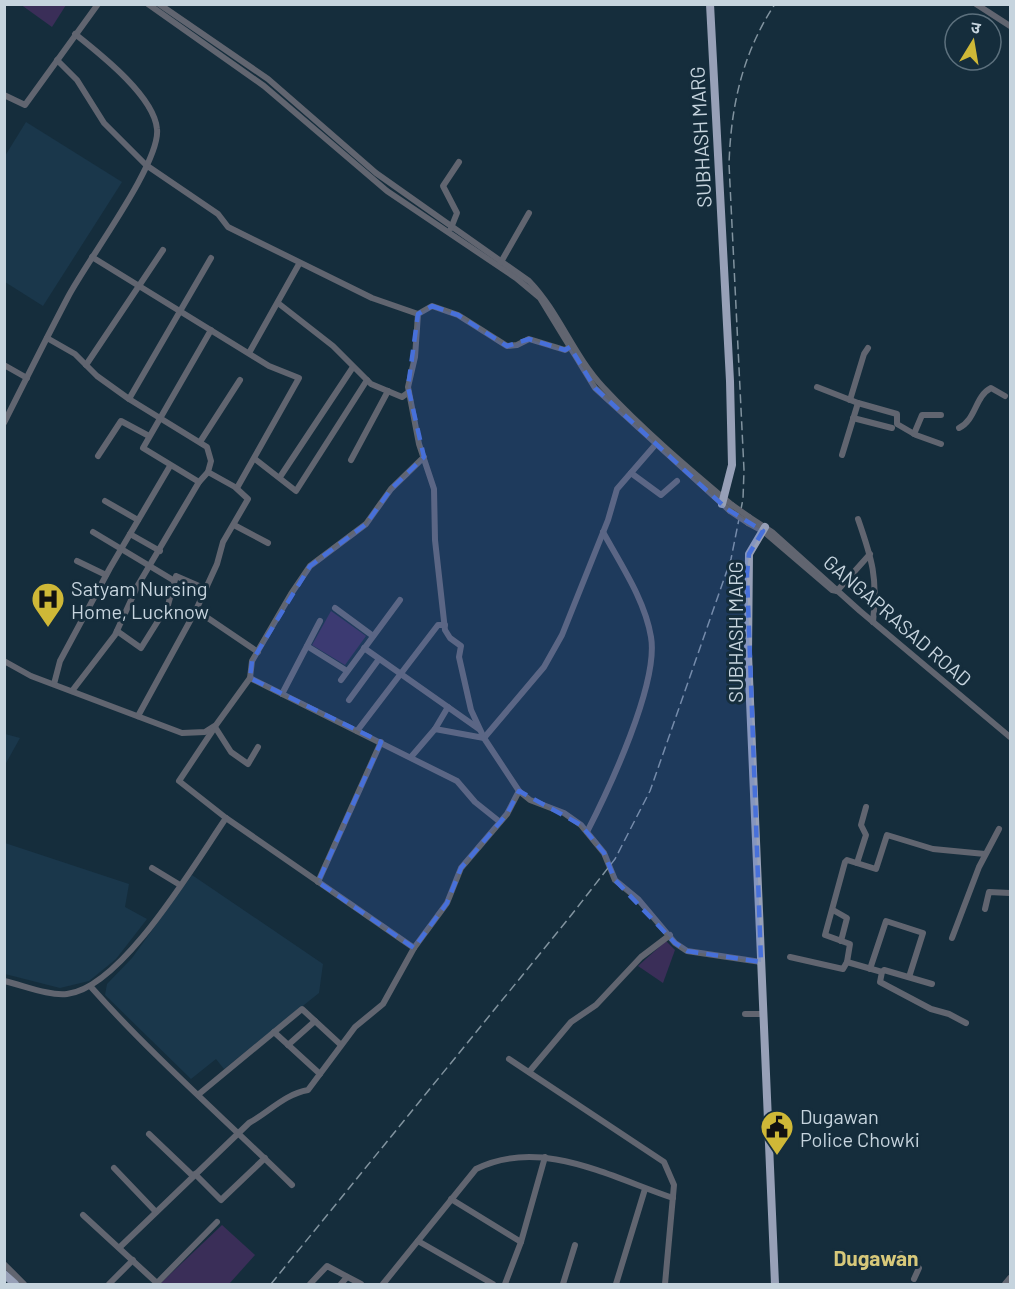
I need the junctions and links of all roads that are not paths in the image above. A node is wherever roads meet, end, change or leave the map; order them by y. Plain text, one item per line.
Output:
1 (98, 4) edge
2 (148, 4) edge
3 (159, 4) edge
4 (710, 4) edge
5 (976, 4) edge
6 (986, 7) edge
7 (1011, 26) edge
8 (75, 34) junction
9 (57, 60) junction
10 (4, 95) edge
11 (459, 162) dead end
12 (146, 165) junction
13 (529, 213) dead end
14 (451, 228) junction
15 (163, 250) dead end
16 (92, 257) junction
17 (211, 258) dead end
18 (501, 262) junction
19 (299, 264) junction
20 (139, 285) junction
21 (278, 303) junction
22 (180, 311) junction
23 (418, 314) junction
24 (211, 330) junction
25 (47, 338) junction
26 (570, 347) junction
27 (868, 348) dead end
28 (249, 353) junction
29 (4, 365) edge
30 (86, 365) junction
31 (353, 367) junction
32 (27, 378) junction
33 (240, 380) dead end
34 (367, 380) junction
35 (817, 387) dead end
36 (388, 391) junction
37 (409, 392) junction
38 (1005, 396) dead end
39 (129, 399) junction
40 (850, 400) junction
41 (858, 403) junction
42 (941, 415) dead end
43 (158, 417) junction
44 (853, 418) junction
45 (4, 423) edge
46 (892, 428) dead end
47 (959, 428) dead end
48 (914, 434) junction
49 (149, 436) junction
50 (200, 442) junction
51 (656, 444) junction
52 (941, 444) dead end
53 (842, 455) dead end
54 (98, 456) dead end
55 (424, 457) junction
56 (255, 459) junction
57 (351, 460) dead end
58 (170, 465) junction
59 (208, 472) junction
60 (631, 472) junction
61 (280, 477) junction
62 (677, 481) dead end
63 (199, 482) junction
64 (237, 488) junction
65 (105, 501) dead end
66 (723, 501) junction
67 (858, 519) dead end
68 (138, 520) junction
69 (234, 525) junction
70 (764, 529) junction
71 (93, 532) dead end
72 (603, 532) junction
73 (130, 534) junction
74 (268, 543) dead end
75 (121, 549) junction
76 (160, 550) junction
77 (870, 554) junction
78 (76, 561) dead end
79 (151, 566) junction
80 (106, 575) junction
81 (173, 580) junction
82 (206, 589) junction
83 (837, 591) junction
84 (400, 600) dead end
85 (335, 608) dead end
86 (196, 610) junction
87 (320, 621) dead end
88 (873, 622) junction
89 (445, 625) junction
90 (117, 631) junction
91 (373, 636) junction
92 (307, 646) junction
93 (364, 648) junction
94 (258, 652) junction
95 (379, 659) junction
96 (4, 661) edge
97 (347, 671) junction
98 (401, 674) junction
99 (250, 678) junction
100 (341, 680) dead end
101 (54, 684) junction
102 (72, 691) junction
103 (282, 694) junction
104 (349, 700) dead end
105 (448, 707) junction
106 (138, 716) junction
107 (216, 726) junction
108 (435, 729) junction
109 (479, 729) junction
110 (357, 731) junction
111 (1011, 737) edge
112 (484, 738) junction
113 (381, 742) junction
114 (258, 747) dead end
115 (411, 757) junction
116 (519, 791) junction
117 (866, 807) dead end
118 (226, 818) junction
119 (500, 822) junction
120 (999, 829) dead end
121 (587, 832) junction
122 (986, 854) junction
123 (857, 863) junction
124 (152, 868) dead end
125 (318, 882) junction
126 (180, 885) junction
127 (1011, 893) edge
128 (985, 909) dead end
129 (833, 910) junction
130 (670, 935) junction
131 (952, 938) dead end
132 (841, 941) junction
133 (414, 948) junction
134 (790, 957) dead end
135 (760, 962) junction
136 (847, 962) junction
137 (870, 969) junction
138 (882, 972) junction
139 (909, 977) junction
140 (4, 981) edge
141 (932, 984) dead end
142 (91, 987) junction
143 (746, 1014) dead end
144 (764, 1014) junction
145 (315, 1021) junction
146 (966, 1023) dead end
147 (274, 1032) junction
148 (288, 1045) junction
149 (341, 1045) junction
150 (509, 1059) dead end
151 (529, 1072) junction
152 (320, 1074) junction
153 (199, 1094) junction
154 (239, 1133) junction
155 (149, 1134) dead end
156 (545, 1157) junction
157 (265, 1158) junction
158 (114, 1167) dead end
159 (194, 1175) junction
160 (292, 1185) dead end
161 (645, 1189) junction
162 (673, 1198) junction
163 (451, 1199) junction
164 (156, 1212) junction
165 (83, 1215) dead end
166 (217, 1222) dead end
167 (418, 1240) junction
168 (521, 1242) junction
169 (575, 1245) dead end
170 (120, 1247) junction
171 (901, 1254) dead end
172 (133, 1260) junction
173 (4, 1264) edge
174 (4, 1274) edge
175 (347, 1277) junction
176 (1011, 1278) edge
177 (914, 1279) dead end
178 (15, 1284) edge
179 (24, 1284) edge
180 (109, 1284) edge
181 (157, 1284) edge
182 (310, 1284) edge
183 (340, 1284) edge
184 (362, 1284) edge
185 (383, 1284) edge
186 (493, 1284) edge
187 (505, 1284) edge
188 (563, 1284) edge
189 (616, 1284) edge
190 (665, 1284) edge
191 (775, 1284) edge
192 (1005, 1284) edge

1 - 8 street
2 - 26 street
3 - 14 street
4 - 66 main road, SUBHASH MARG
5 - 6 street
6 - 7 street
8 - 9 street
8 - 12 street
9 - 10 street
9 - 12 street
11 - 14 street
12 - 16 street
12 - 19 street
13 - 18 street
14 - 18 street
15 - 20 street
16 - 20 street
16 - 25 street
17 - 22 street
18 - 66 street
19 - 21 street
19 - 23 street
20 - 22 street
20 - 30 street
21 - 28 street
21 - 31 street
22 - 24 street
22 - 39 street
23 - 26 street
23 - 37 street
24 - 28 street
24 - 43 street
25 - 30 street
25 - 32 street
26 - 51 street
27 - 40 street
28 - 56 street
29 - 32 street
30 - 39 street
31 - 34 street
31 - 61 street
32 - 45 street
33 - 50 street
34 - 36 street
34 - 61 street
35 - 40 street
36 - 37 street
36 - 57 street
37 - 55 street
38 - 47 street
39 - 43 street
40 - 41 street
41 - 44 street
41 - 48 street
42 - 48 street
43 - 49 street
43 - 50 street
44 - 46 street
44 - 53 street
48 - 52 street
49 - 54 street
49 - 58 street
50 - 59 street
51 - 60 street
51 - 66 street
55 - 89 street
55 - 94 street
56 - 61 street
56 - 64 street
58 - 63 street
58 - 68 street
59 - 63 street
59 - 64 street
60 - 62 street
60 - 72 street
63 - 76 street
64 - 69 street
65 - 68 street
66 - 70 street, bridge
67 - 77 street
68 - 73 street
69 - 74 street
69 - 82 street
70 - 83 street, GANGAPRASAD ROAD
70 - 135 main road, SUBHASH MARG
71 - 75 street
72 - 112 street
72 - 121 street
73 - 75 street
73 - 76 street
75 - 79 street
75 - 80 street
76 - 79 street
77 - 83 street
77 - 88 street
78 - 80 street
79 - 81 street
79 - 90 street
80 - 101 street
81 - 82 street
81 - 90 street
82 - 86 street
83 - 88 street, GANGAPRASAD ROAD
84 - 91 street
85 - 91 street
86 - 94 street
86 - 106 street
87 - 92 street
88 - 111 street, GANGAPRASAD ROAD
89 - 98 street
89 - 109 street
90 - 102 street
91 - 93 street
92 - 97 street
92 - 103 street
93 - 95 street
93 - 97 street
94 - 99 street
95 - 98 street
95 - 104 street
96 - 101 street
97 - 100 street
98 - 105 street
98 - 110 street
99 - 103 street
99 - 107 street
101 - 102 street
102 - 106 street
103 - 110 street
105 - 108 street
105 - 109 street
106 - 107 street
107 - 114 street
107 - 118 street
108 - 112 street
108 - 115 street
109 - 112 street
110 - 113 street
112 - 116 street
113 - 115 street
113 - 125 street
115 - 119 street
116 - 119 street
116 - 121 street
117 - 123 street
118 - 125 street
118 - 126 street
119 - 133 street
120 - 122 street
121 - 130 street
122 - 123 street
122 - 131 street
123 - 129 street
124 - 126 street
125 - 133 street
126 - 142 street
127 - 128 street
129 - 132 street
129 - 132 street
130 - 135 street
130 - 151 street
132 - 136 street
133 - 149 street
134 - 136 street
135 - 144 main road, SUBHASH MARG
136 - 137 street
137 - 138 street
137 - 139 street
138 - 139 street
138 - 146 street
139 - 141 street
140 - 142 street
142 - 153 street
143 - 144 street
144 - 191 main road, SUBHASH MARG
145 - 147 street
145 - 148 street
145 - 149 street
147 - 148 street
147 - 153 street
148 - 152 street
149 - 152 street
150 - 151 street
151 - 162 street
152 - 154 street
153 - 154 street
154 - 157 street
154 - 159 street
155 - 159 street
156 - 161 street
156 - 163 street
156 - 168 street
157 - 159 street
157 - 160 street
158 - 164 street
159 - 164 street
161 - 162 street
161 - 189 street
162 - 190 street
163 - 167 street
163 - 168 street
164 - 170 street
165 - 170 street
166 - 181 street
167 - 185 street
167 - 186 street
168 - 187 street
169 - 188 street
170 - 172 street
171 - 177 street
172 - 180 street
172 - 181 street
173 - 179 street
174 - 178 main road
175 - 182 street
175 - 183 street
175 - 184 street
176 - 192 street

